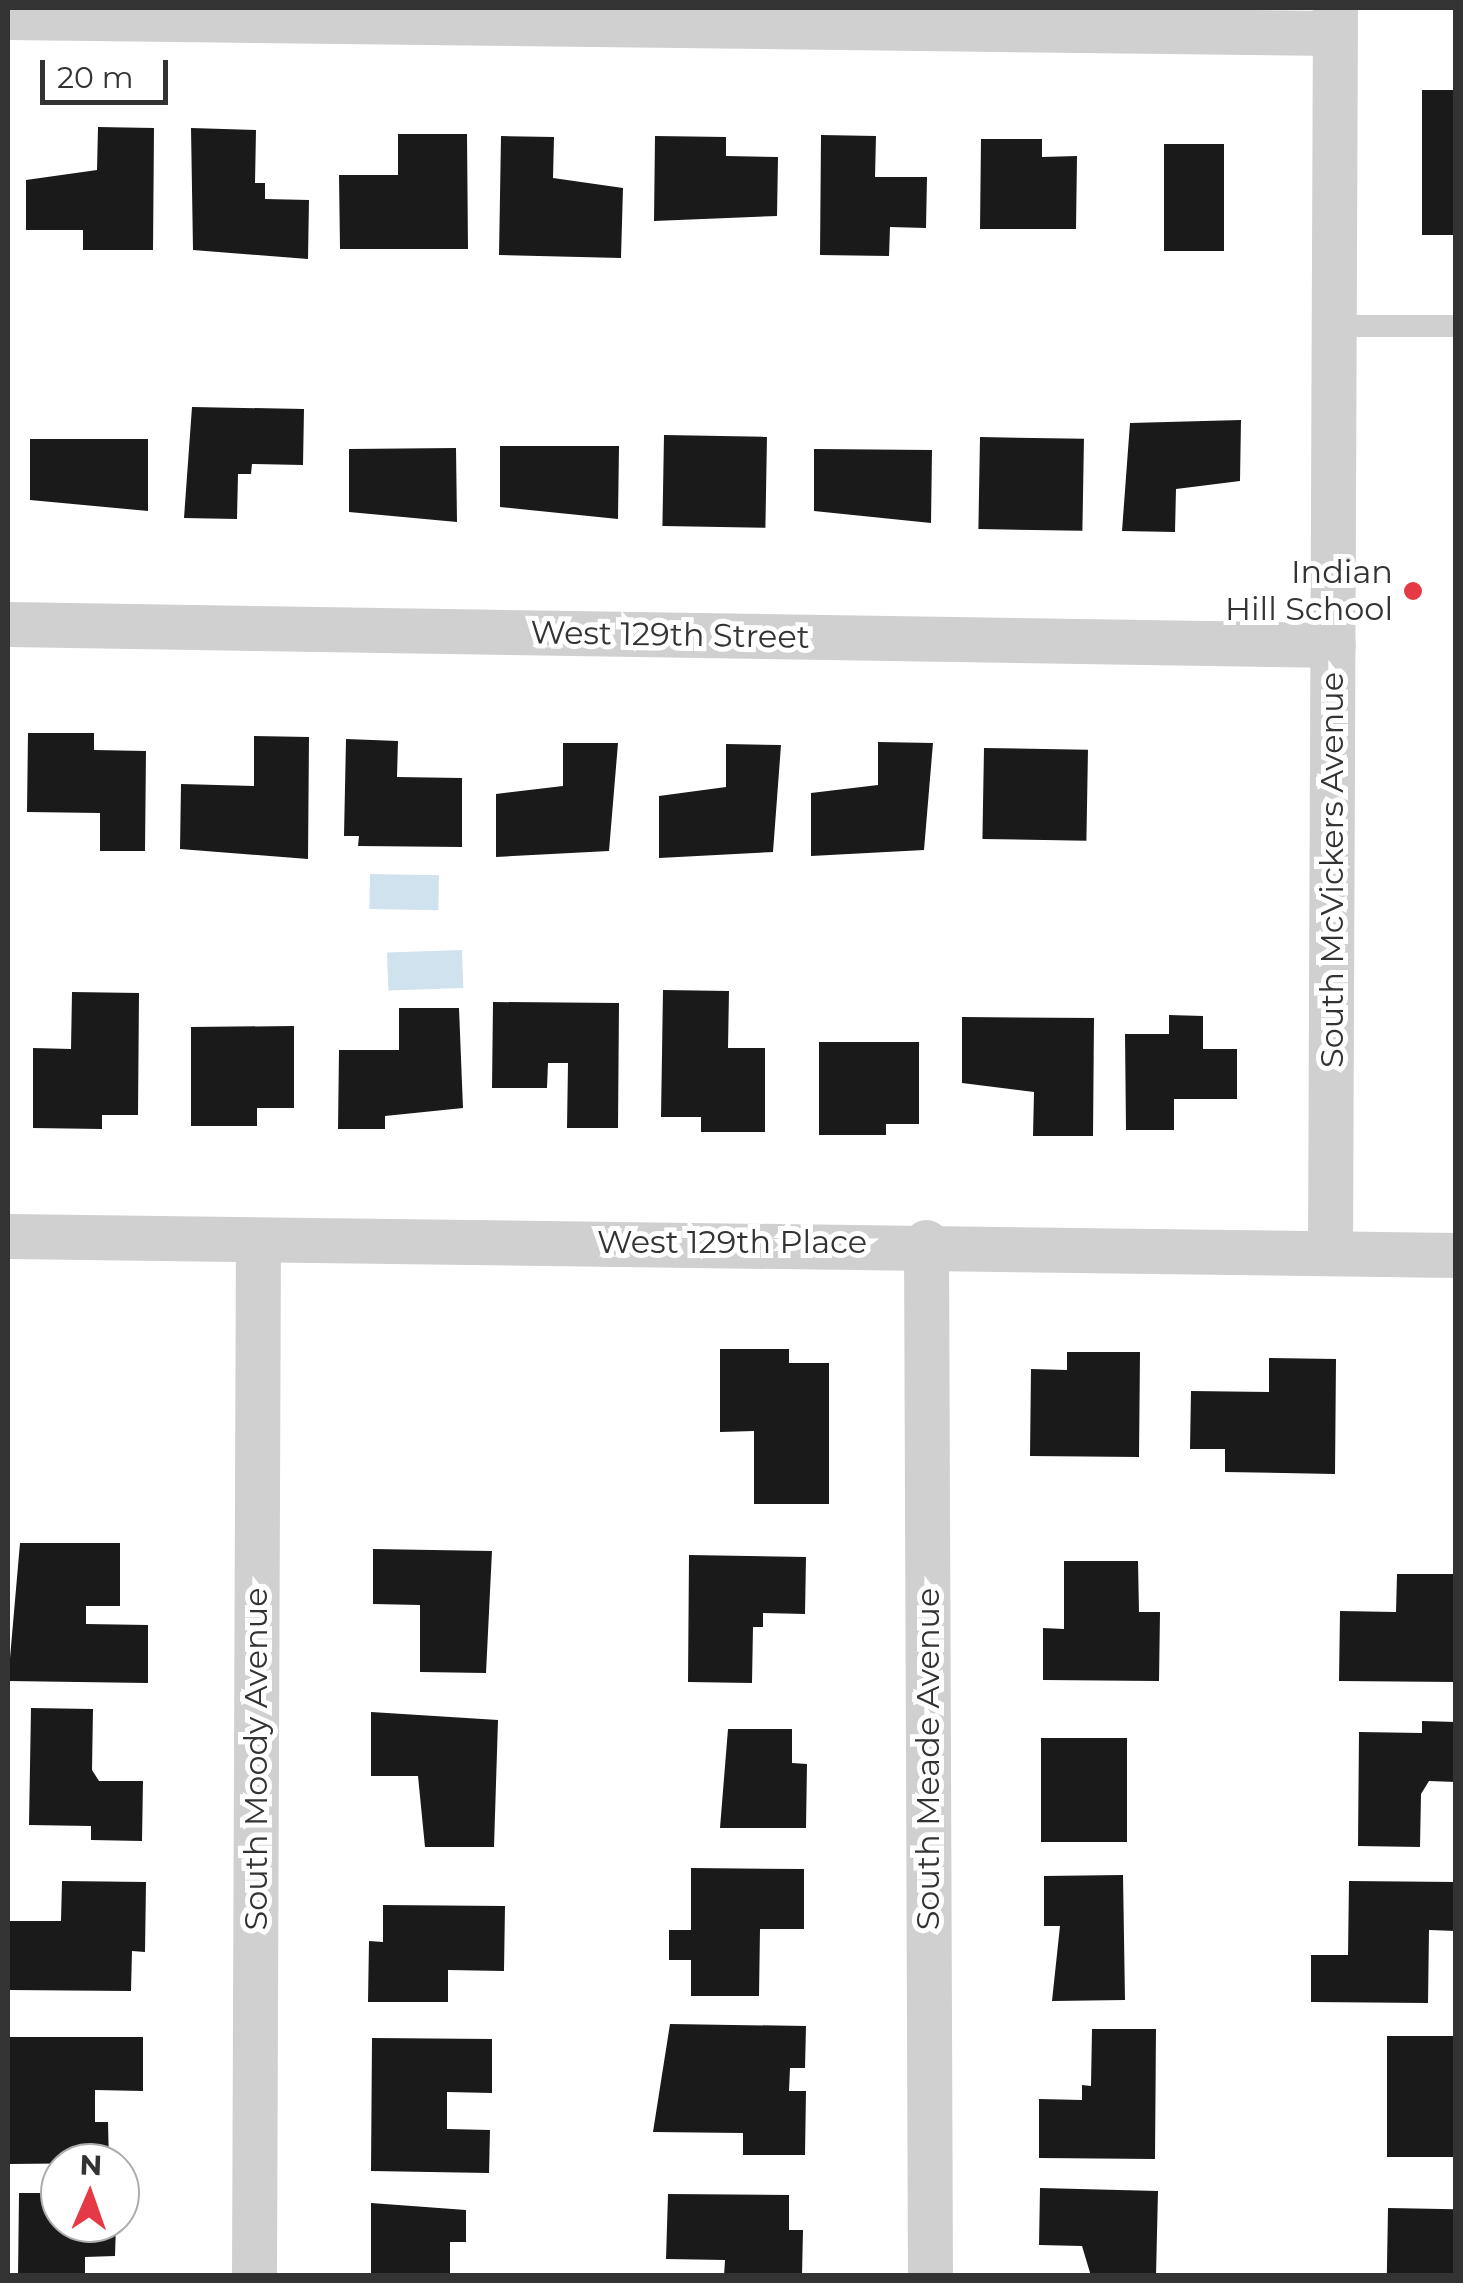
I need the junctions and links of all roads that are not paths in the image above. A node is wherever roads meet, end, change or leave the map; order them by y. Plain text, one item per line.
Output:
1 (8, 17) edge
2 (1334, 20) edge
3 (1334, 326) junction
4 (1456, 326) edge
5 (8, 624) edge
6 (1333, 645) junction
7 (8, 1236) edge
8 (258, 1242) junction
9 (926, 1242) junction
10 (1330, 1252) junction
11 (1456, 1256) edge
12 (254, 2276) edge
13 (930, 2276) edge

1 - 2 street
2 - 3 street, South McVickers Avenue
3 - 4 lane
3 - 6 street, South McVickers Avenue
5 - 6 street, West 129th Street
6 - 10 street, South McVickers Avenue
7 - 8 street, West 129th Place
8 - 9 street, West 129th Place
8 - 12 street, South Moody Avenue
9 - 10 street, West 129th Place
9 - 13 street, South Meade Avenue
10 - 11 street, West 129th Place

